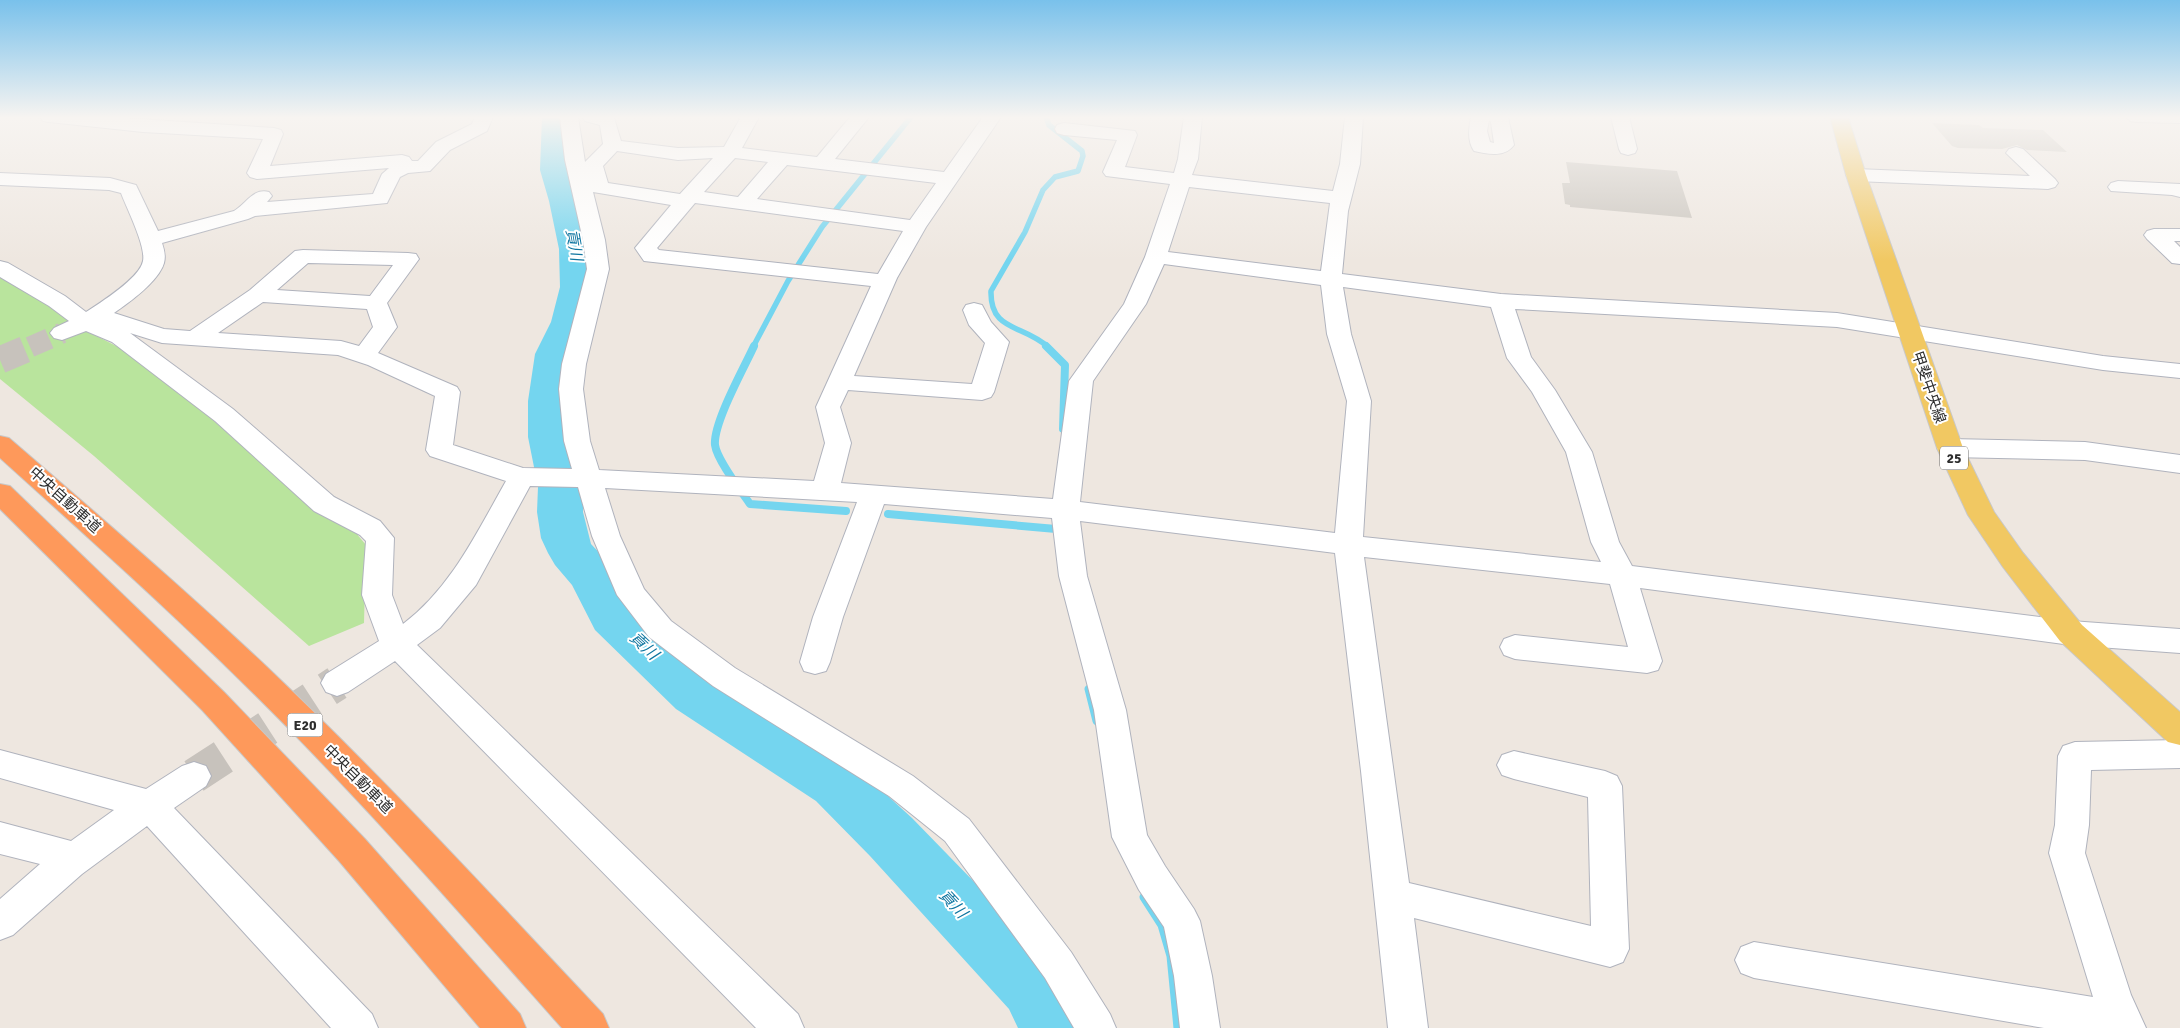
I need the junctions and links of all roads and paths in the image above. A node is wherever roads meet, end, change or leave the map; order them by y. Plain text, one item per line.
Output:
1 (260, 165) edge
2 (355, 165) edge
3 (425, 165) edge
4 (577, 165) edge
5 (593, 165) edge
6 (718, 165) edge
7 (777, 165) edge
8 (836, 165) edge
9 (958, 165) edge
10 (1116, 165) edge
11 (1186, 165) edge
12 (1350, 165) edge
13 (1853, 165) edge
14 (2029, 165) edge
15 (404, 167) joint
16 (284, 171) junction
17 (1856, 175) junction
18 (949, 178) junction
19 (0, 179) edge
20 (1181, 181) junction
21 (2118, 187) dead end
22 (2180, 191) edge
23 (688, 198) junction
24 (1342, 198) junction
25 (743, 203) junction
26 (250, 210) junction
27 (916, 227) junction
28 (2180, 235) edge
29 (149, 240) junction
30 (1156, 257) junction
31 (2180, 258) edge
32 (0, 268) edge
33 (1331, 279) junction
34 (884, 282) junction
35 (258, 296) junction
36 (1502, 301) junction
37 (376, 304) junction
38 (974, 310) dead end
39 (81, 323) junction
40 (1910, 331) junction
41 (195, 338) junction
42 (364, 356) junction
43 (2180, 371) edge
44 (839, 382) junction
45 (0, 444) edge
46 (1950, 448) junction
47 (2180, 464) edge
48 (522, 477) junction
49 (588, 478) junction
50 (825, 491) junction
51 (0, 493) edge
52 (874, 494) junction
53 (1056, 509) junction
54 (1348, 545) junction
55 (1622, 575) junction
56 (2071, 633) junction
57 (2180, 641) edge
58 (397, 644) junction
59 (1515, 647) dead end
60 (815, 662) dead end
61 (336, 683) tunnel mouth
62 (2180, 732) edge
63 (2180, 754) edge
64 (0, 764) edge
65 (1514, 766) dead end
66 (194, 776) tunnel mouth
67 (149, 805) junction
68 (0, 838) edge
69 (76, 858) junction
70 (1392, 896) junction
71 (0, 923) edge
72 (1754, 960) dead end
73 (2125, 1025) edge
74 (358, 1028) edge
75 (506, 1028) edge
76 (590, 1028) edge
77 (784, 1028) edge
78 (1096, 1028) edge
79 (1200, 1028) edge
80 (1408, 1028) edge

1 - 16 street
2 - 16 street
3 - 15 street
4 - 49 street
5 - 23 street
6 - 23 street
7 - 25 street
8 - 18 street
9 - 18 street
10 - 20 street
11 - 20 street
12 - 24 street
13 - 17 main road, 甲斐中央線 / 25
14 - 17 street
15 - 26 street
16 - 26 street
17 - 40 main road, 甲斐中央線 / 25
18 - 27 street
19 - 29 street
20 - 24 street
20 - 30 street
21 - 22 street
23 - 25 street
23 - 34 street
24 - 33 street
25 - 27 street
26 - 29 street
27 - 34 street
28 - 31 street
29 - 39 street
30 - 33 street
30 - 53 street
32 - 39 street
33 - 36 street
33 - 54 street
34 - 44 street
35 - 37 street
35 - 37 street
35 - 41 street
36 - 40 street
36 - 55 street
37 - 42 street
38 - 44 street
39 - 41 street
39 - 58 street
40 - 43 street
40 - 46 main road, 甲斐中央線 / 25
41 - 42 street
42 - 48 street
44 - 50 street
45 - 76 highway, 中央自動車道 / E20
46 - 47 street
46 - 56 main road, 甲斐中央線 / 25
48 - 49 street
48 - 58 street
49 - 50 street
49 - 78 street
50 - 52 street
51 - 75 highway
52 - 53 street
52 - 60 street
53 - 54 street
53 - 79 street
54 - 55 street
54 - 70 street
55 - 56 street
55 - 59 street
56 - 57 street
56 - 62 main road, 甲斐中央線 / 25
58 - 61 street
58 - 77 street
63 - 73 street
64 - 67 street
65 - 70 street
66 - 67 street
67 - 69 street
67 - 74 street
68 - 69 street
69 - 71 street
70 - 80 street
72 - 73 street

